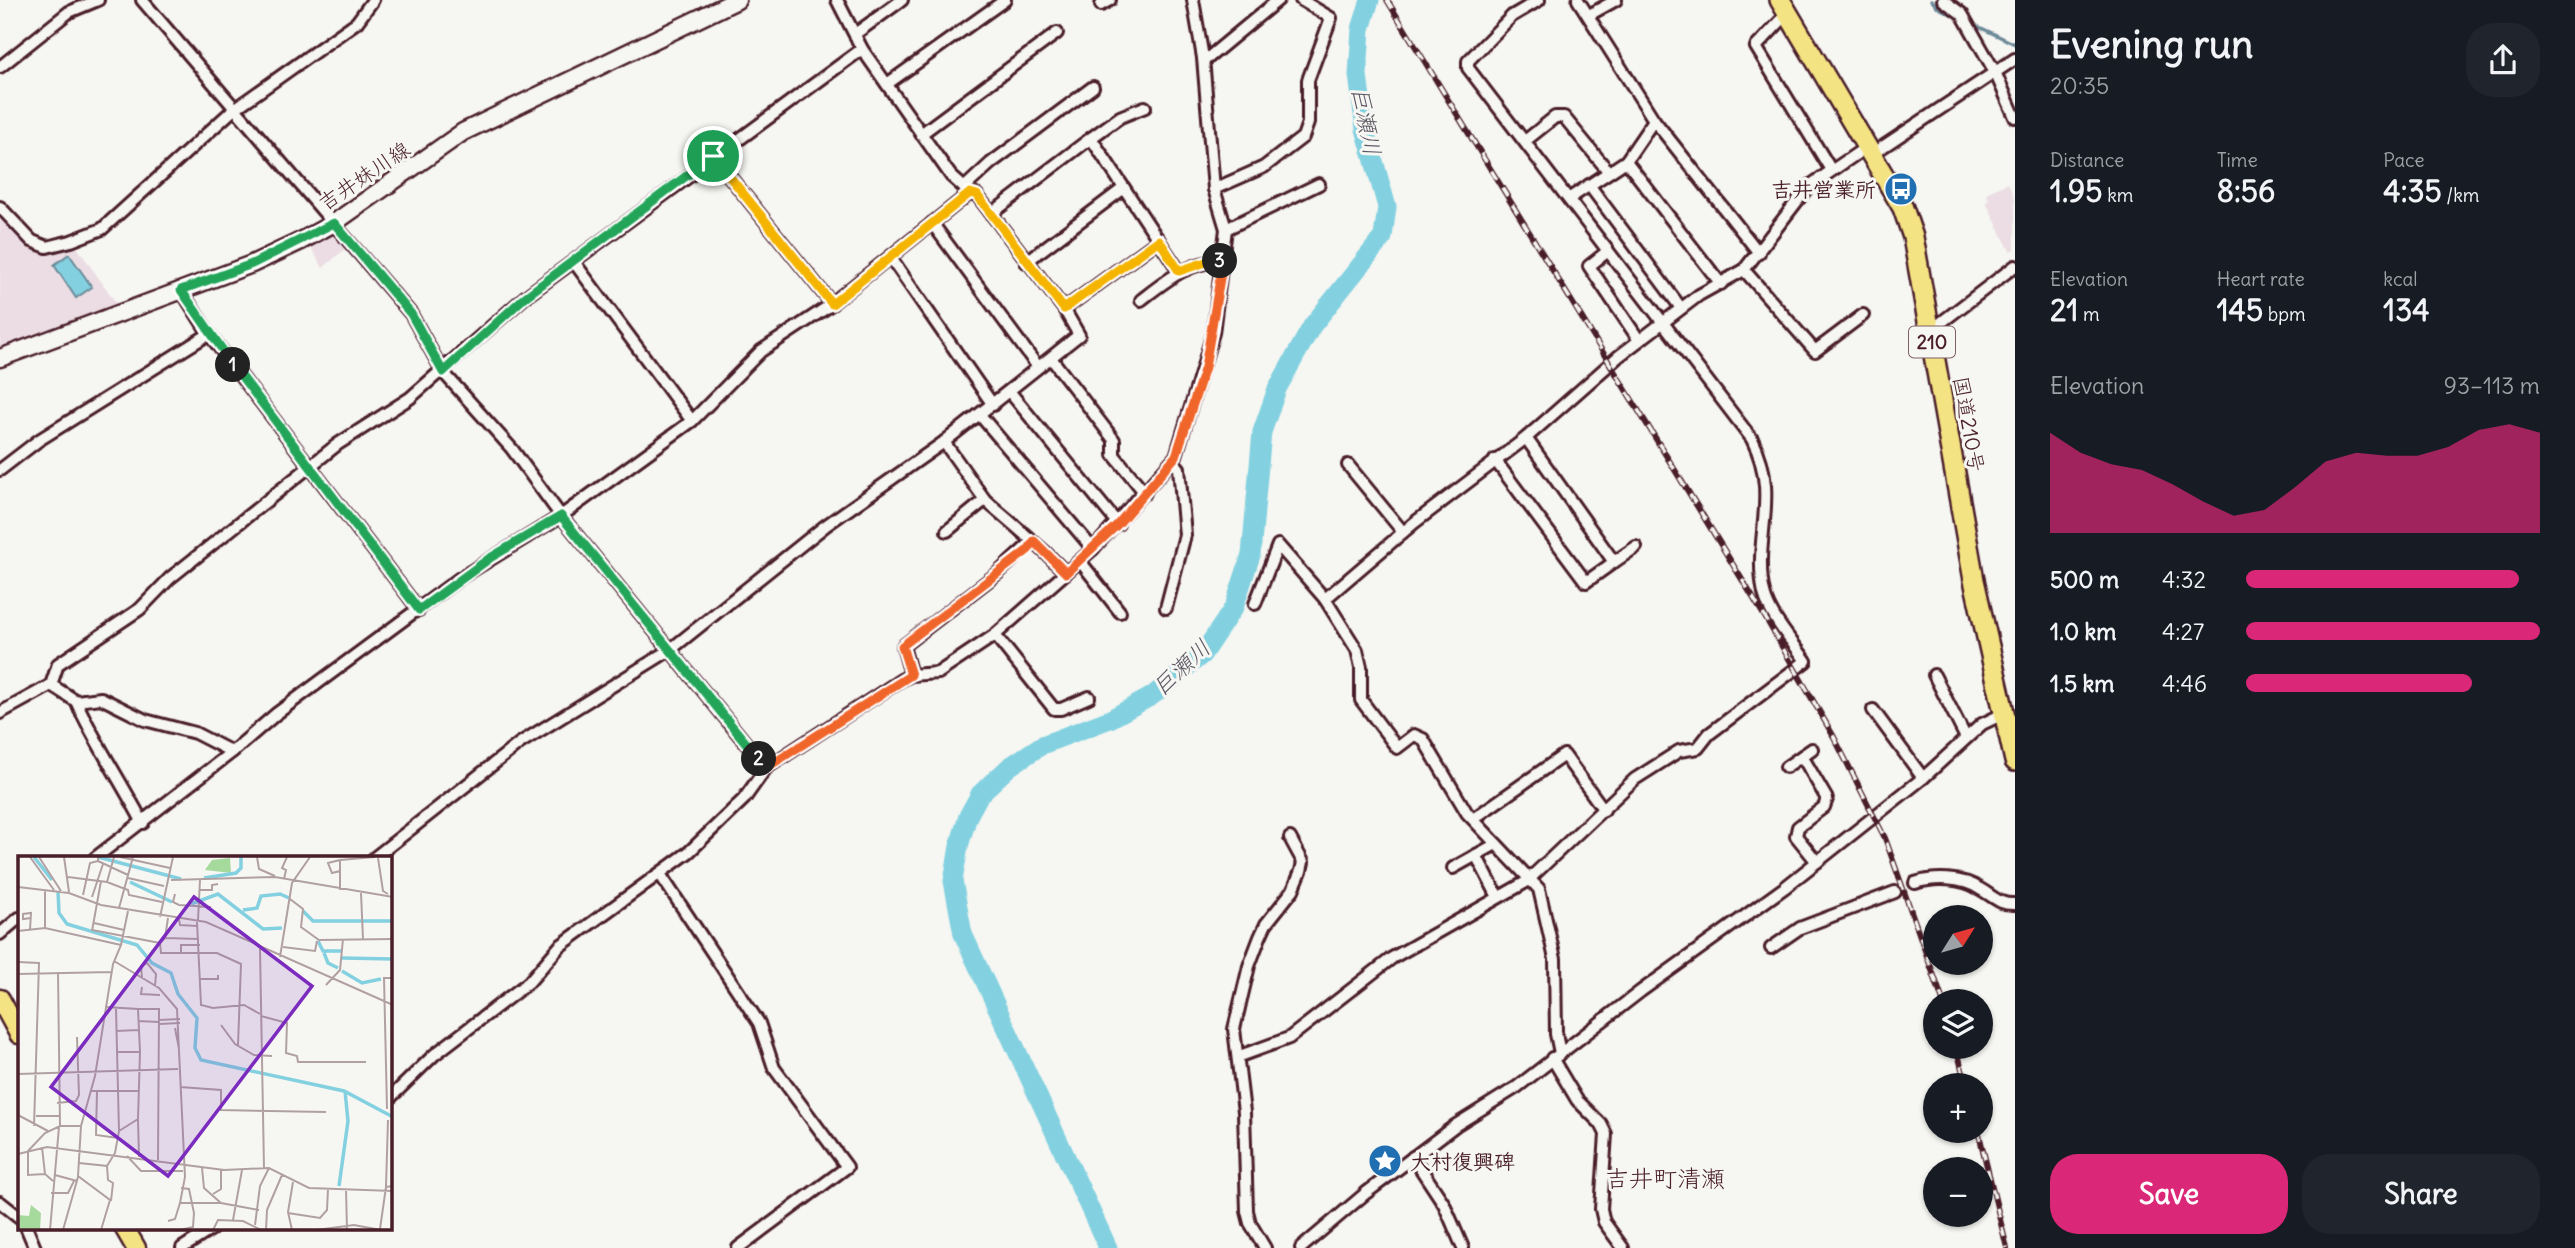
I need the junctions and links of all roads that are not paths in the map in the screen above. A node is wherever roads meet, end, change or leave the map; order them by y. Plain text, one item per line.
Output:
1 (98, 0) edge
2 (142, 0) edge
3 (373, 0) edge
4 (737, 0) edge
5 (837, 0) edge
6 (902, 0) edge
7 (1005, 0) edge
8 (1194, 0) edge
9 (1278, 0) edge
10 (1301, 0) edge
11 (1539, 0) edge
12 (1578, 0) edge
13 (1616, 0) edge
14 (1942, 0) edge
15 (1525, 3) edge
16 (1784, 6) edge
17 (1589, 15) junction
18 (1057, 33) dead end
19 (855, 34) junction
20 (862, 49) junction
21 (1203, 58) junction
22 (2014, 60) edge
23 (0, 67) edge
24 (1995, 72) junction
25 (887, 85) junction
26 (1093, 87) dead end
27 (1145, 107) dead end
28 (233, 110) junction
29 (2015, 117) edge
30 (1654, 120) junction
31 (921, 134) junction
32 (1091, 138) junction
33 (1525, 141) junction
34 (1870, 150) junction
35 (713, 156) junction
36 (1626, 161) junction
37 (1831, 170) junction
38 (1609, 172) junction
39 (1319, 184) dead end
40 (1589, 185) junction
41 (1124, 188) junction
42 (1214, 189) junction
43 (967, 190) junction
44 (1570, 198) junction
45 (0, 207) edge
46 (991, 214) junction
47 (334, 223) junction
48 (933, 223) junction
49 (1226, 229) junction
50 (1159, 240) junction
51 (1608, 251) junction
52 (1759, 253) junction
53 (891, 258) junction
54 (1223, 261) junction
55 (574, 262) junction
56 (1026, 262) junction
57 (2015, 266) edge
58 (1744, 270) junction
59 (1179, 271) junction
60 (1721, 284) junction
61 (181, 290) junction
62 (1140, 300) dead end
63 (832, 304) junction
64 (1681, 308) junction
65 (1064, 309) junction
66 (1863, 314) dead end
67 (1661, 323) junction
68 (1930, 331) junction
69 (209, 334) junction
70 (1639, 340) junction
71 (0, 358) edge
72 (1051, 358) junction
73 (1038, 367) junction
74 (443, 372) junction
75 (1009, 391) junction
76 (993, 405) junction
77 (981, 415) junction
78 (692, 421) junction
79 (1526, 438) junction
80 (944, 442) junction
81 (1495, 460) junction
82 (1172, 461) junction
83 (1349, 465) dead end
84 (310, 466) junction
85 (0, 470) edge
86 (1145, 493) junction
87 (985, 500) junction
88 (561, 516) junction
89 (1118, 524) junction
90 (947, 531) dead end
91 (1403, 532) junction
92 (1034, 541) junction
93 (1636, 547) dead end
94 (1093, 549) junction
95 (1080, 561) junction
96 (1614, 562) junction
97 (1066, 573) junction
98 (1325, 598) junction
99 (1255, 604) dead end
100 (1166, 608) dead end
101 (419, 610) junction
102 (1120, 612) dead end
103 (995, 635) junction
104 (670, 650) junction
105 (911, 675) junction
106 (1934, 675) dead end
107 (51, 685) junction
108 (1089, 698) dead end
109 (76, 701) junction
110 (1873, 710) dead end
111 (0, 713) edge
112 (2003, 714) junction
113 (1966, 738) junction
114 (1812, 749) dead end
115 (232, 752) junction
116 (1802, 756) junction
117 (2015, 761) edge
118 (1786, 766) dead end
119 (766, 768) junction
120 (1923, 778) junction
121 (1604, 810) junction
122 (1473, 819) junction
123 (143, 824) junction
124 (1290, 838) dead end
125 (1496, 844) junction
126 (1476, 855) junction
127 (98, 856) edge
128 (377, 856) edge
129 (1818, 862) junction
130 (1453, 868) dead end
131 (660, 874) junction
132 (1533, 881) junction
133 (1915, 883) dead end
134 (1895, 891) dead end
135 (1498, 897) junction
136 (2015, 904) edge
137 (18, 919) edge
138 (0, 934) edge
139 (1771, 948) dead end
140 (0, 999) edge
141 (18, 1032) edge
142 (1240, 1056) junction
143 (1556, 1056) junction
144 (392, 1096) edge
145 (1413, 1157) junction
146 (0, 1202) edge
147 (18, 1216) edge
148 (27, 1230) edge
149 (126, 1230) edge
150 (210, 1230) edge
151 (35, 1248) edge
152 (136, 1248) edge
153 (182, 1248) edge
154 (738, 1248) edge
155 (1265, 1248) edge
156 (1301, 1248) edge
157 (1463, 1248) edge
158 (1623, 1248) edge

1 - 23 street
2 - 28 street
3 - 28 street
4 - 47 main road, 吉井妹川線
5 - 19 street
6 - 19 street
7 - 25 street
8 - 21 street
9 - 21 street
10 - 42 street
11 - 15 street
12 - 17 street
13 - 17 street
14 - 24 street
15 - 33 street
16 - 34 highway, 国道210号 / 210
16 - 37 street
17 - 30 street
18 - 31 street
19 - 20 street
20 - 25 street
20 - 35 street
21 - 42 street
22 - 24 street
24 - 29 street
24 - 34 street
25 - 31 street
26 - 43 street
27 - 32 street
28 - 45 street
28 - 47 street
30 - 36 street
30 - 52 street
31 - 43 street
32 - 41 street
32 - 46 street
33 - 38 street
33 - 44 street
34 - 37 street
34 - 68 highway, 国道210号 / 210
35 - 55 street
35 - 63 street
36 - 38 street
36 - 60 street
37 - 52 street
38 - 40 street
39 - 49 street
40 - 44 street
40 - 64 street
41 - 50 street
41 - 56 street
42 - 49 street
43 - 46 street
43 - 48 street
44 - 51 street
46 - 56 street
47 - 61 main road, 吉井妹川線
47 - 74 street
48 - 53 street
48 - 73 street
49 - 54 street
50 - 59 street
50 - 65 street
51 - 67 street
51 - 70 street
52 - 58 street
53 - 63 street
53 - 76 street
54 - 59 street
54 - 82 street
55 - 74 street
55 - 78 street
56 - 65 street
57 - 68 street
58 - 60 street
58 - 66 street
59 - 62 street
60 - 64 street
61 - 69 street
61 - 71 main road, 吉井妹川線
63 - 78 street
64 - 67 street
65 - 72 street
67 - 70 street
67 - 121 street
68 - 112 highway, 国道210号 / 210
69 - 84 street
69 - 85 street
70 - 79 street
72 - 73 street
72 - 86 street
73 - 75 street
74 - 84 street
74 - 88 street
75 - 76 street
75 - 89 street
76 - 77 street
77 - 80 street
77 - 94 street
78 - 88 street
79 - 81 street
79 - 96 street
80 - 87 street
80 - 104 street
81 - 91 street
81 - 96 street
82 - 86 street
82 - 100 street
83 - 91 street
84 - 101 street
84 - 107 street
86 - 89 street
87 - 90 street
87 - 92 street
88 - 101 street
88 - 104 street
89 - 94 street
91 - 98 street
92 - 97 street
92 - 105 street
93 - 96 street
94 - 95 street
95 - 97 street
95 - 102 street
97 - 103 street
98 - 99 street
98 - 122 street
101 - 115 street
103 - 105 street
103 - 108 street
104 - 119 street
104 - 128 street
105 - 119 street
106 - 113 street
107 - 109 street
107 - 111 street
109 - 115 street
109 - 123 street
110 - 120 street
112 - 113 street
112 - 117 highway, 国道210号 / 210
113 - 120 street
114 - 116 street
115 - 123 street
116 - 118 street
116 - 129 street
119 - 131 street
120 - 129 street
121 - 122 street
121 - 132 street
122 - 125 street
123 - 127 street
124 - 142 street
125 - 126 street
125 - 132 street
126 - 130 street
126 - 135 street
129 - 143 street
131 - 144 street
131 - 154 street
132 - 135 street
132 - 143 street
133 - 136 street
134 - 139 street
135 - 142 street
137 - 138 street
140 - 141 main road
142 - 155 street
143 - 145 street
143 - 158 street
145 - 156 street
145 - 157 street
146 - 147 street
148 - 151 street
149 - 152 main road
150 - 153 street

